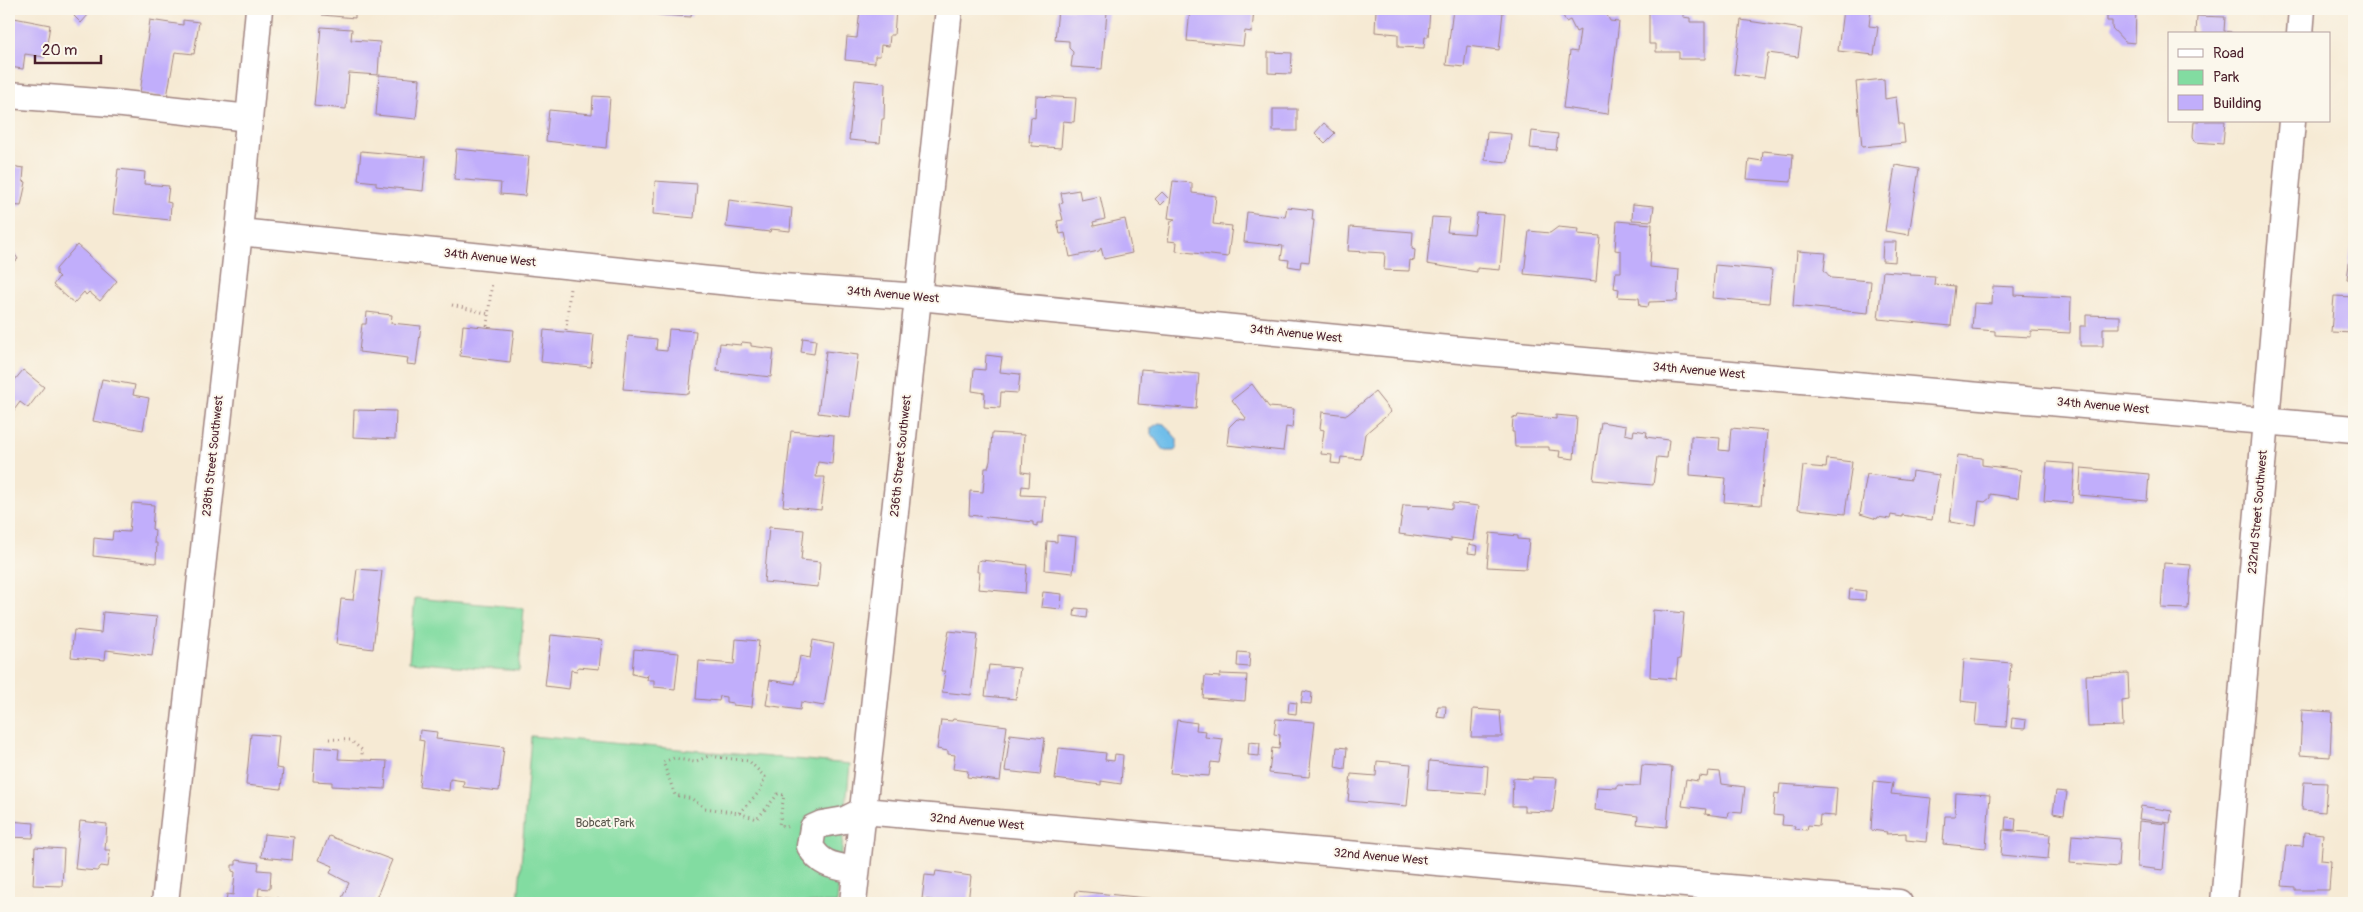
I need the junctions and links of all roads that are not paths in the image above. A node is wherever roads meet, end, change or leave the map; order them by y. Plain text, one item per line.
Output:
1 (260, 9) edge
2 (949, 9) edge
3 (2302, 9) edge
4 (2300, 32) edge
5 (9, 95) edge
6 (248, 118) junction
7 (2292, 122) edge
8 (238, 232) junction
9 (919, 297) junction
10 (2266, 421) junction
11 (2354, 429) edge
12 (863, 811) junction
13 (856, 870) junction
14 (165, 903) edge
15 (853, 903) edge
16 (1899, 903) edge
17 (2224, 903) edge

1 - 6 street, 238th Street Southwest
2 - 9 street, 236th Street Southwest
3 - 4 street
5 - 6 street
6 - 8 street, 238th Street Southwest
7 - 10 street, 232nd Street Southwest
8 - 9 street, 34th Avenue West
8 - 14 street, 238th Street Southwest
9 - 10 street, 34th Avenue West
9 - 12 street, 236th Street Southwest
10 - 11 street, 34th Avenue West
10 - 17 street, 232nd Street Southwest
12 - 13 street, 236th Street Southwest
12 - 13 street
12 - 16 street, 32nd Avenue West
13 - 15 street, 236th Street Southwest

